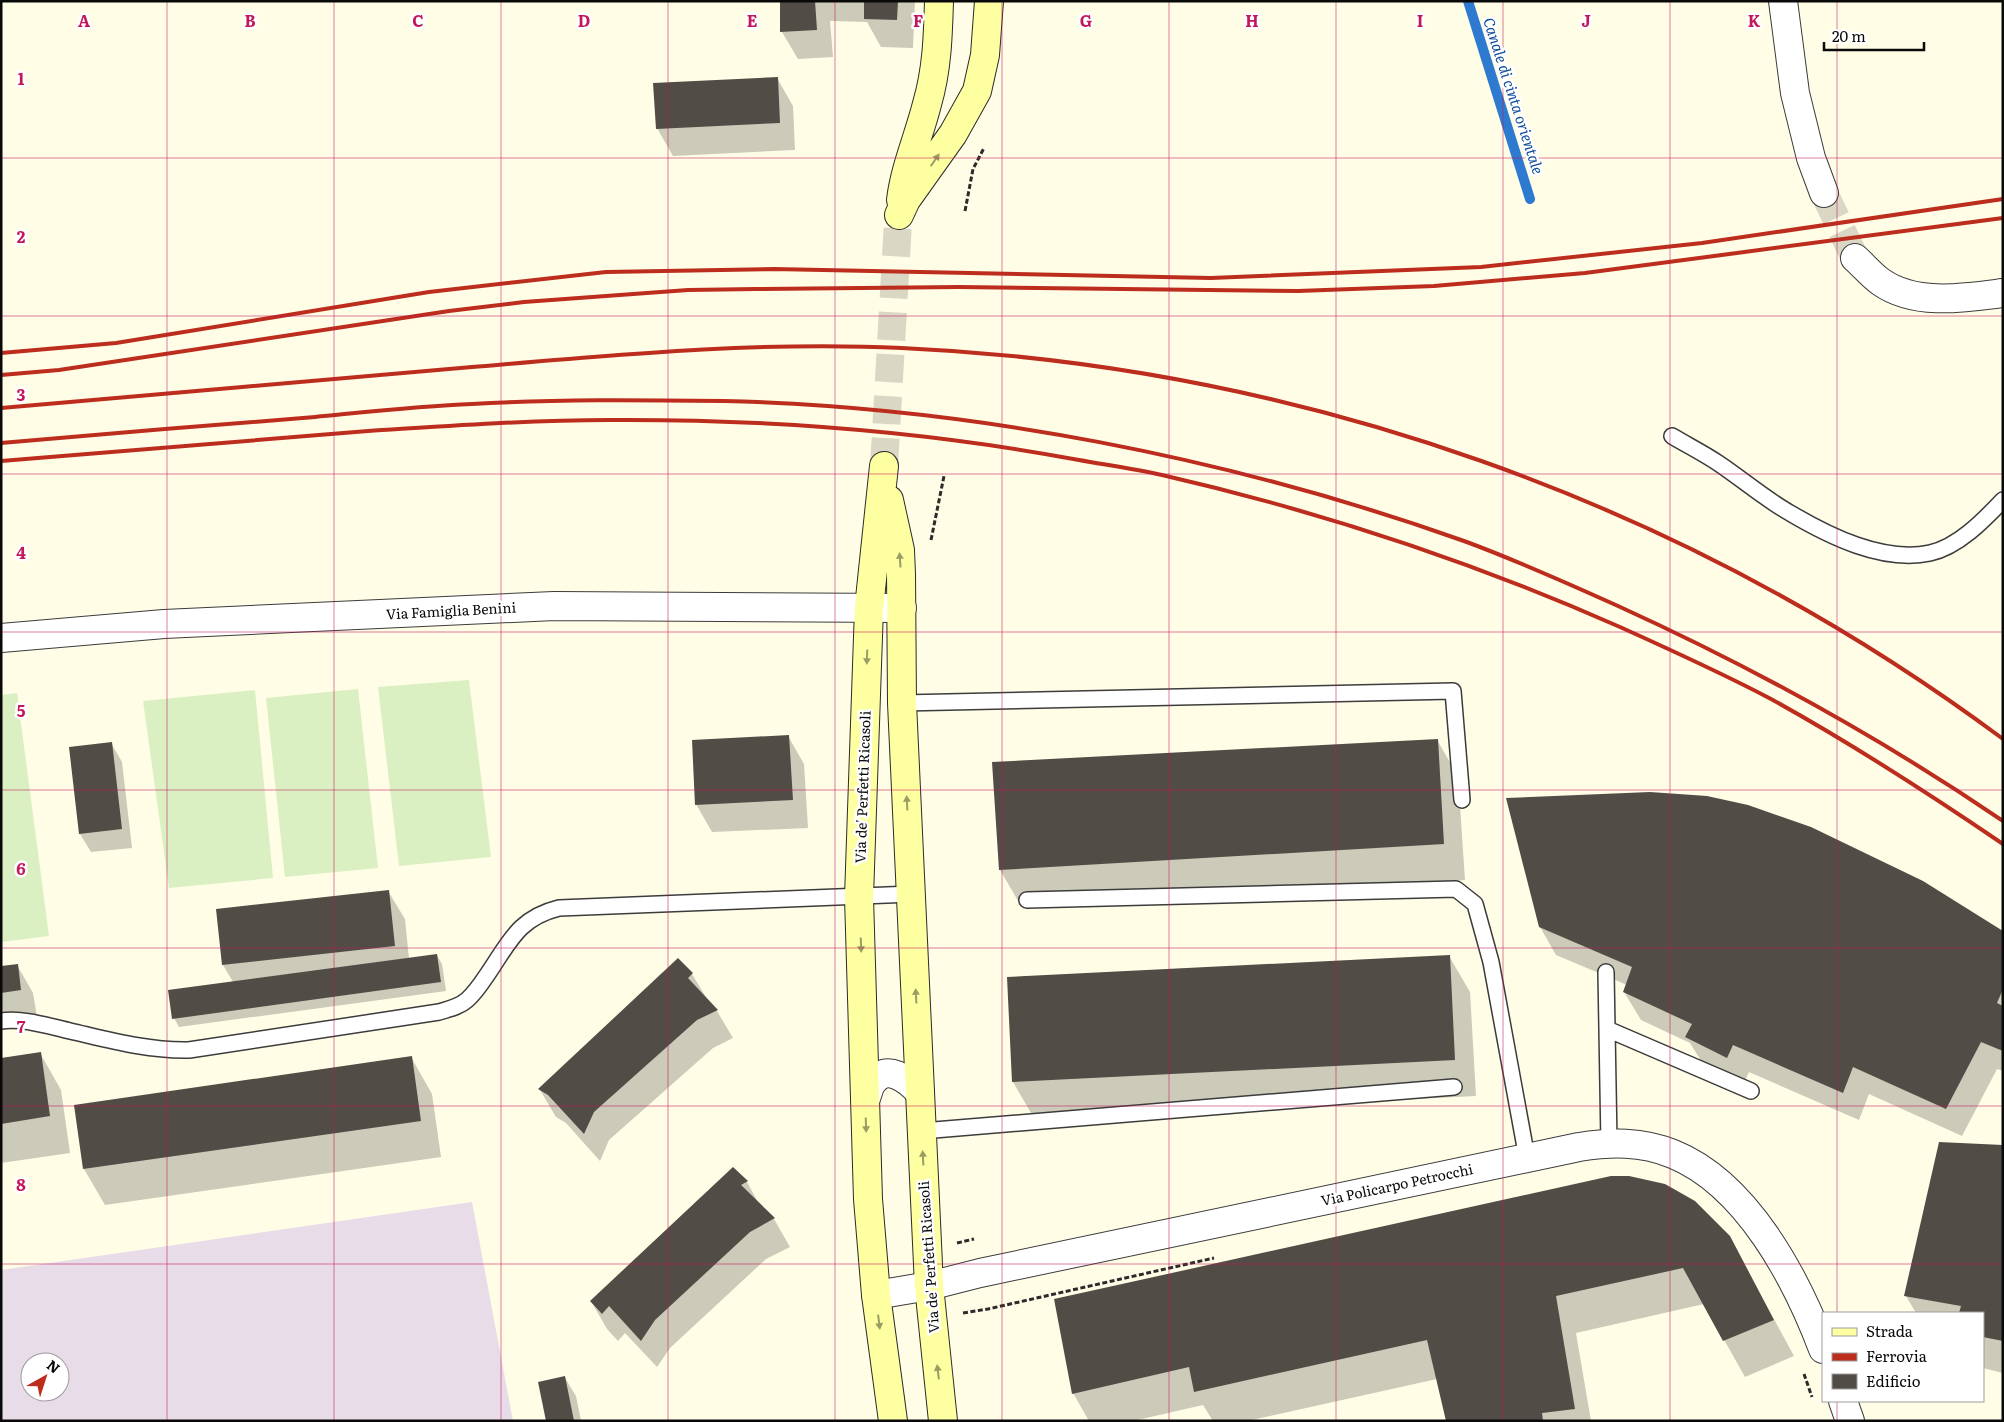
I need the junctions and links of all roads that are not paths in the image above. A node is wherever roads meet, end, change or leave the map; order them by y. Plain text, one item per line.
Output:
1 (939, 1) edge
2 (989, 1) edge
3 (1783, 1) edge
4 (1824, 193) tunnel mouth
5 (1855, 258) tunnel mouth
6 (2003, 293) edge
7 (1672, 436) dead end
8 (2003, 500) edge
9 (869, 608) junction
10 (902, 608) junction
11 (1, 638) edge
12 (902, 704) junction
13 (1462, 800) dead end
14 (912, 894) junction
15 (859, 896) junction
16 (1028, 900) dead end
17 (1606, 972) dead end
18 (1, 1021) edge
19 (1607, 1029) junction
20 (1454, 1087) dead end
21 (1751, 1091) dead end
22 (920, 1093) junction
23 (866, 1098) junction
24 (922, 1131) junction
25 (1609, 1142) junction
26 (1527, 1158) junction
27 (929, 1286) junction
28 (876, 1295) junction
29 (1822, 1346) edge
30 (1843, 1402) edge
31 (893, 1421) edge
32 (943, 1421) edge
33 (1850, 1421) edge

1 -> 2 main road
3 - 4 street
5 - 6 street
7 - 8 lane
9 - 10 street, Via Famiglia Benini
10 -> 9 main road, Via de' Perfetti Ricasoli
9 - 11 street, Via Famiglia Benini
9 -> 15 main road, Via de' Perfetti Ricasoli
10 - 12 main road, Via de' Perfetti Ricasoli
12 - 13 lane
14 -> 12 main road, Via de' Perfetti Ricasoli
14 - 15 lane
22 -> 14 main road, Via de' Perfetti Ricasoli
15 - 18 lane
15 -> 23 main road, Via de' Perfetti Ricasoli
16 - 26 lane
17 - 19 lane
19 - 21 lane
19 - 25 lane
20 - 24 lane
22 - 23 street
22 - 24 main road, Via de' Perfetti Ricasoli
23 -> 28 main road, Via de' Perfetti Ricasoli
27 -> 24 main road, Via de' Perfetti Ricasoli
25 - 26 street, Via Policarpo Petrocchi
25 - 29 street, Via Policarpo Petrocchi
26 - 27 street, Via Policarpo Petrocchi
27 - 28 street, Via Policarpo Petrocchi
32 -> 27 main road, Via de' Perfetti Ricasoli
28 -> 31 main road, Via de' Perfetti Ricasoli
30 - 33 street

